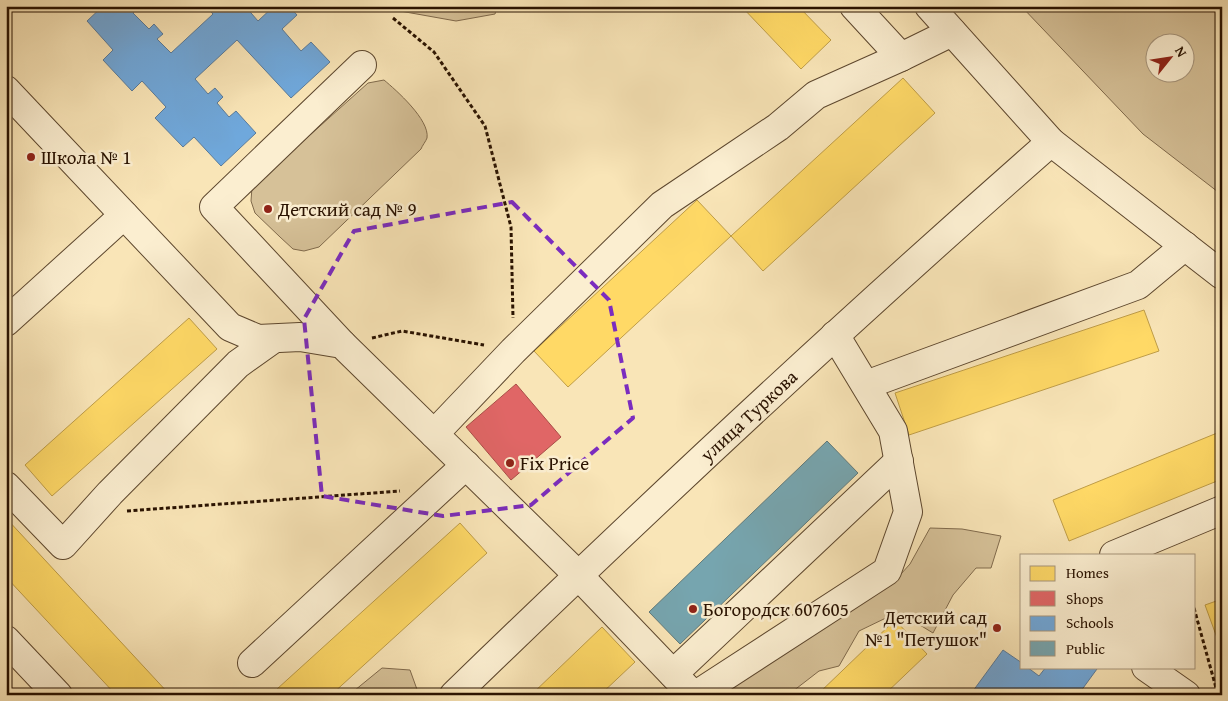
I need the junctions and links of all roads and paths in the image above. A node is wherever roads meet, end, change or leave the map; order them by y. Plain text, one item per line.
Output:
1 (854, 6) edge
2 (929, 6) edge
3 (393, 18) dead end
4 (952, 32) junction
5 (901, 57) junction
6 (362, 64) dead end
7 (6, 90) edge
8 (1051, 142) junction
9 (124, 215) junction
10 (1185, 246) junction
11 (1222, 275) edge
12 (6, 322) edge
13 (835, 335) junction
14 (273, 338) junction
15 (342, 344) junction
16 (513, 351) junction
17 (866, 385) junction
18 (434, 434) junction
19 (899, 460) junction
20 (466, 466) junction
21 (6, 486) edge
22 (402, 491) dead end
23 (1222, 510) edge
24 (91, 514) junction
25 (1116, 554) edge
26 (578, 575) junction
27 (1196, 615) edge
28 (6, 640) edge
29 (252, 662) dead end
30 (1147, 668) edge
31 (673, 674) junction
32 (58, 695) edge
33 (454, 695) edge
34 (694, 695) edge
35 (1186, 695) edge
36 (1218, 695) edge

1 - 5 street
2 - 4 street
3 - 16 path
4 - 5 street
4 - 8 street
5 - 16 street
6 - 15 street
7 - 9 street
8 - 10 street
8 - 13 street, улица Туркова
9 - 12 street
9 - 14 street
10 - 11 street
10 - 17 street
13 - 17 street
13 - 26 street, улица Туркова
14 - 15 street
14 - 24 street
15 - 16 path
15 - 18 street
16 - 18 street
17 - 19 street
18 - 20 street
19 - 31 street
19 - 34 street
20 - 26 street
20 - 29 street
21 - 24 street
22 - 24 path
23 - 25 street
26 - 31 street
26 - 33 street, улица Туркова
27 - 36 path
28 - 32 street
30 - 35 street
31 - 34 street

